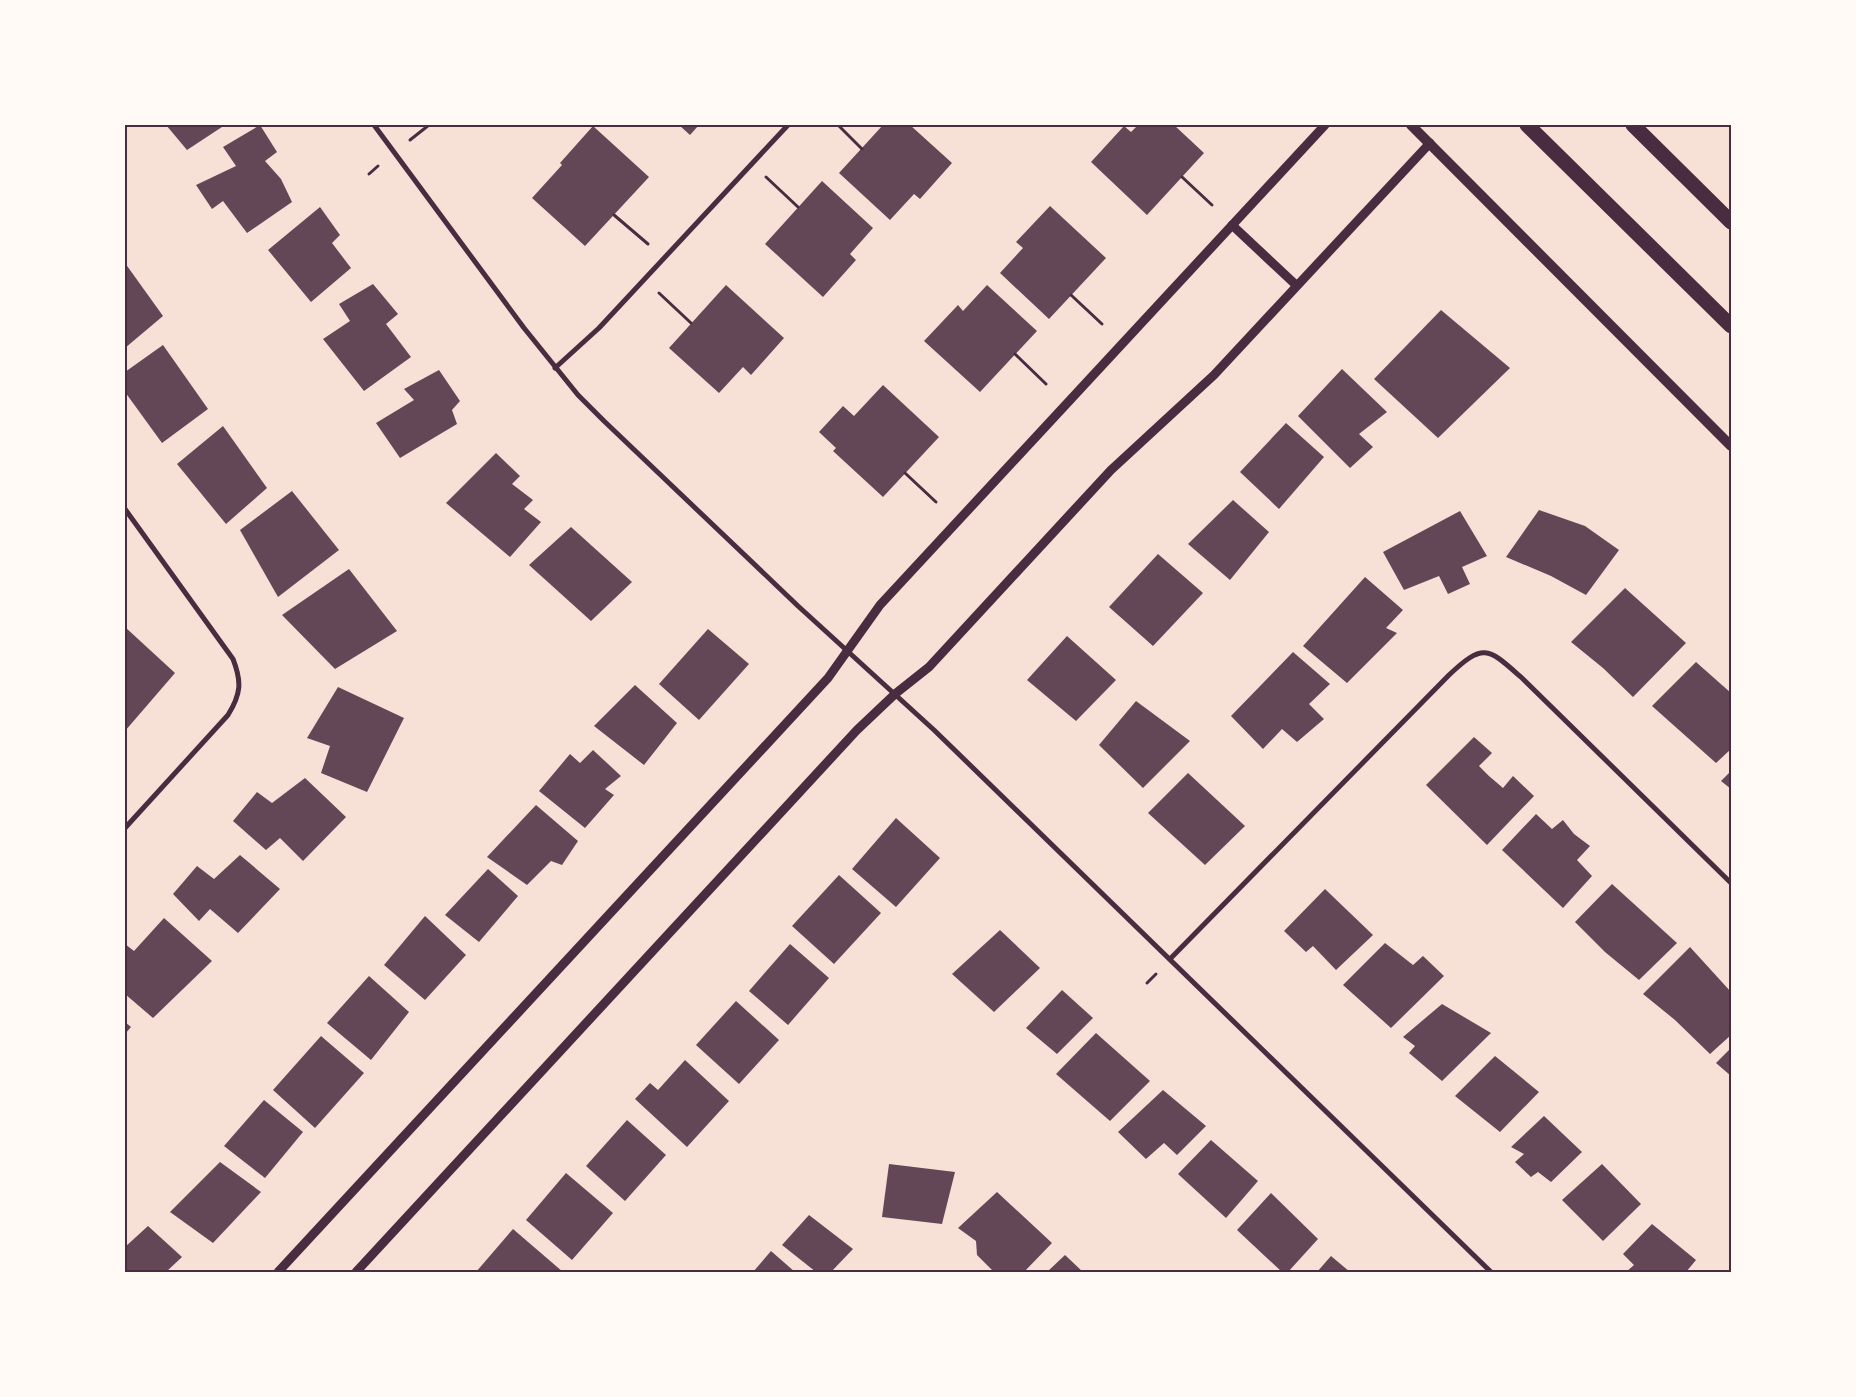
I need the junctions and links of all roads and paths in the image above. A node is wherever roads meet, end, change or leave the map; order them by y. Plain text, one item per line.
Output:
1 (374, 125) edge
2 (788, 125) edge
3 (838, 125) edge
4 (1325, 125) edge
5 (1411, 125) edge
6 (1527, 125) edge
7 (1633, 125) edge
8 (1430, 143) junction
9 (862, 149) dead end
10 (752, 163) junction
11 (1182, 177) dead end
12 (1212, 204) dead end
13 (798, 207) dead end
14 (614, 215) dead end
15 (1731, 222) edge
16 (1232, 225) junction
17 (664, 258) junction
18 (644, 279) junction
19 (1296, 285) junction
20 (1071, 295) dead end
21 (691, 323) dead end
22 (1102, 324) dead end
23 (1731, 326) edge
24 (1015, 354) dead end
25 (555, 368) junction
26 (1046, 384) dead end
27 (1731, 446) edge
28 (905, 473) dead end
29 (936, 502) dead end
30 (125, 509) edge
31 (847, 650) junction
32 (896, 694) junction
33 (125, 828) edge
34 (1731, 883) edge
35 (1170, 959) junction
36 (278, 1272) edge
37 (356, 1272) edge
38 (1490, 1272) edge

1 - 25 street
2 - 10 street
3 - 9 path
4 - 16 street
5 - 8 main road
6 - 23 highway
7 - 15 highway
8 - 19 street
8 - 27 main road
10 - 13 path
10 - 17 street
11 - 12 path
14 - 17 path
16 - 19 street
16 - 31 street
17 - 18 street
18 - 21 path
18 - 25 street
19 - 32 street
20 - 22 path
24 - 26 path
25 - 31 street
28 - 29 path
30 - 33 street
31 - 32 street
31 - 36 street
32 - 35 street
32 - 37 street
34 - 35 street
35 - 38 street

